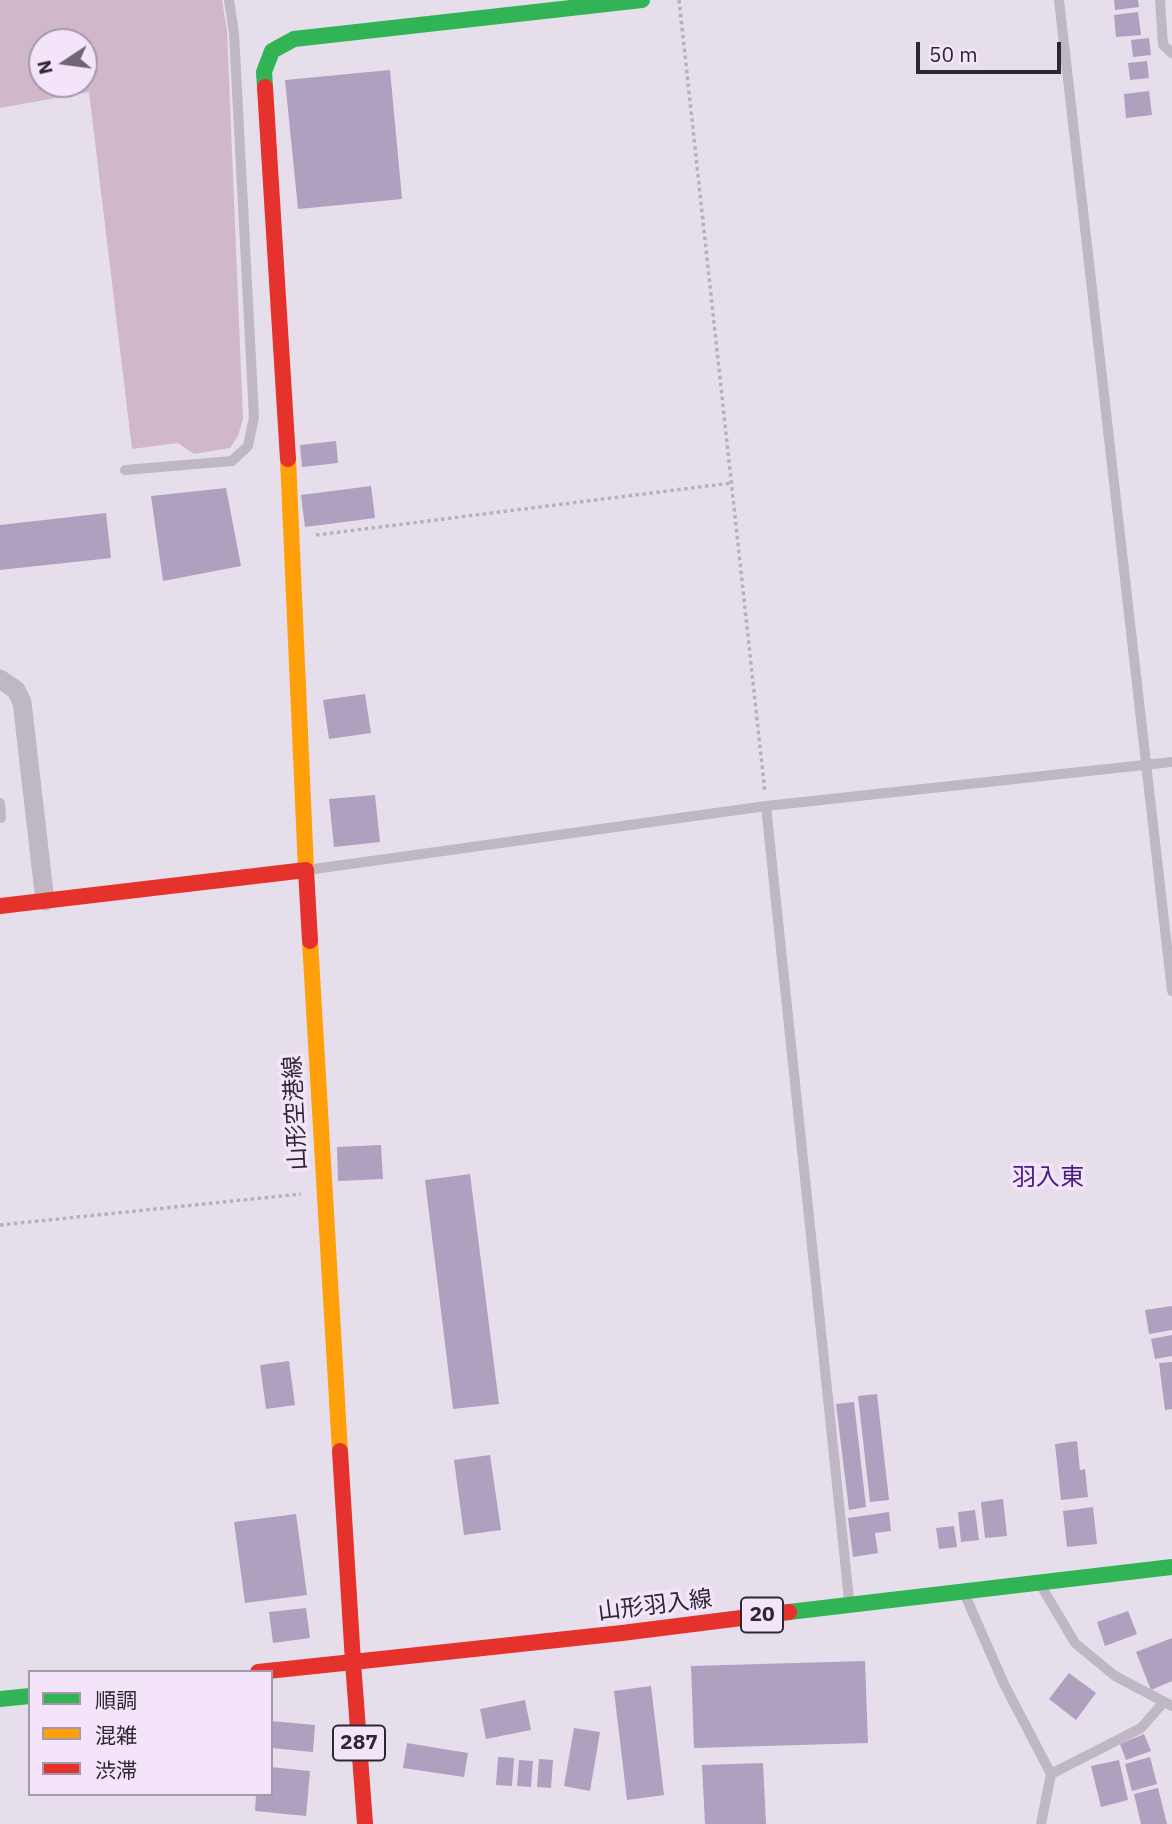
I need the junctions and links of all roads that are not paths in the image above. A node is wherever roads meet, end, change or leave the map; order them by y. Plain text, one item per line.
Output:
1 (229, 0) edge
2 (642, 0) edge
3 (1059, 0) edge
4 (1160, 0) edge
5 (1172, 53) edge
6 (125, 470) dead end
7 (0, 679) edge
8 (1172, 762) edge
9 (1147, 764) junction
10 (0, 803) edge
11 (766, 806) junction
12 (1, 818) edge
13 (306, 870) junction
14 (45, 901) junction
15 (0, 906) edge
16 (1172, 991) edge
17 (1172, 1567) edge
18 (1039, 1582) junction
19 (963, 1591) junction
20 (849, 1604) junction
21 (353, 1662) junction
22 (273, 1670) edge
23 (28, 1696) edge
24 (0, 1699) edge
25 (1167, 1705) edge
26 (1051, 1774) junction
27 (365, 1824) edge
28 (1041, 1824) edge

1 - 6 lane
2 - 13 main road, 山形空港線
3 - 9 lane
4 - 5 lane
7 - 14 street
8 - 9 lane
9 - 11 lane
9 - 16 lane
10 - 12 lane
11 - 13 lane
11 - 20 lane
13 - 14 main road
13 - 21 main road, 山形空港線
14 - 15 main road
17 - 18 main road, 山形羽入線 / 20
18 - 19 main road, 山形羽入線 / 20
18 - 25 lane
19 - 20 main road, 山形羽入線 / 20
19 - 26 lane
20 - 21 main road, 山形羽入線 / 20
21 - 22 main road, 山形羽入線
21 - 27 main road, 287
23 - 24 main road
25 - 26 lane
26 - 28 lane

